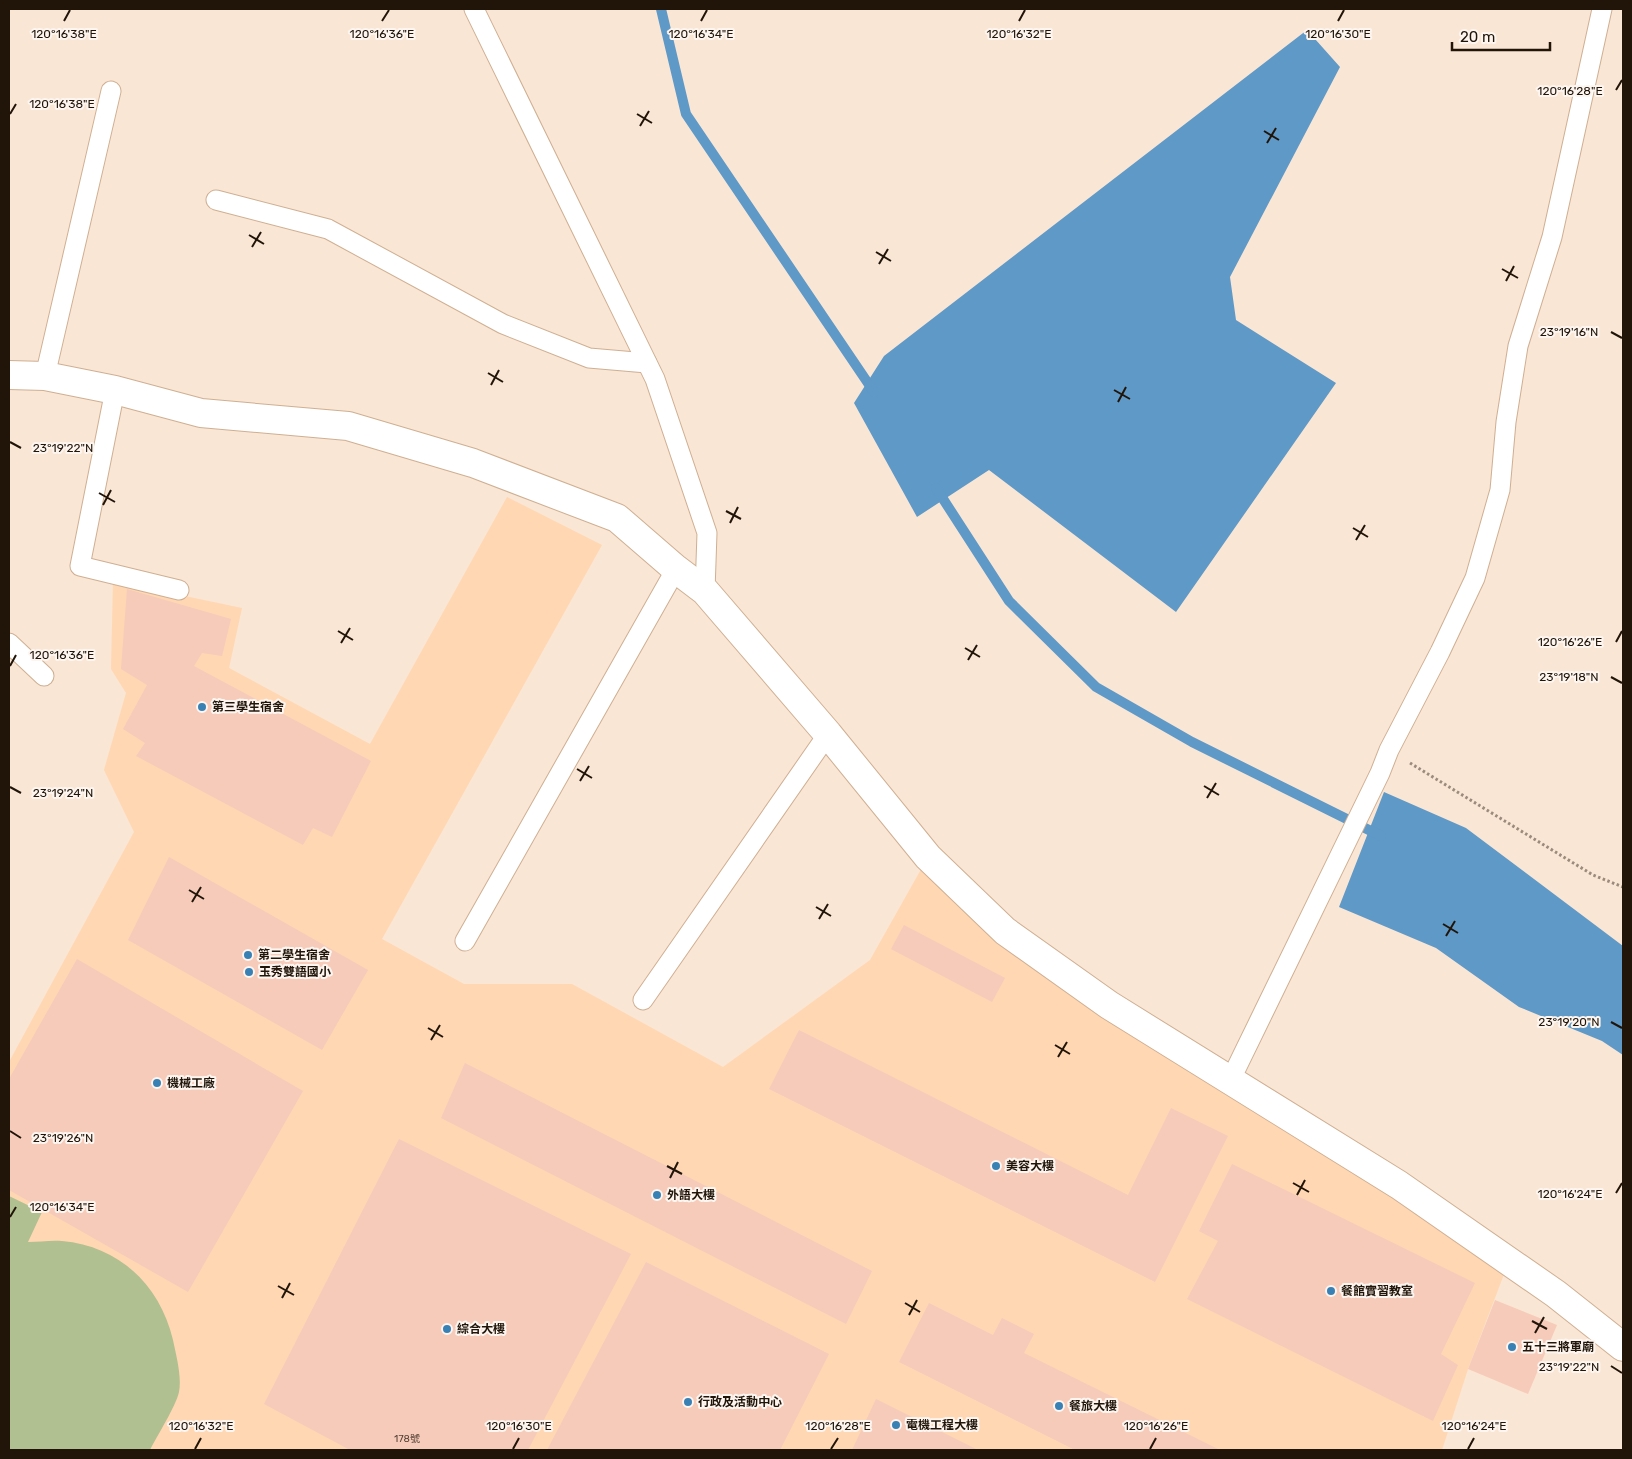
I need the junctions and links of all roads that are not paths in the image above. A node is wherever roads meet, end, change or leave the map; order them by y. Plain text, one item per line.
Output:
1 (474, 9) edge
2 (1602, 9) edge
3 (111, 91) dead end
4 (216, 200) dead end
5 (648, 362) junction
6 (9, 376) edge
7 (45, 376) junction
8 (115, 390) junction
9 (676, 570) junction
10 (179, 590) dead end
11 (705, 591) junction
12 (9, 643) edge
13 (44, 676) dead end
14 (828, 734) junction
15 (464, 941) dead end
16 (643, 1000) dead end
17 (1230, 1081) junction
18 (1623, 1347) edge

1 - 5 lane
2 - 17 lane
3 - 7 lane
4 - 5 lane
5 - 11 lane
6 - 7 street
7 - 8 street
8 - 9 street
8 - 10 lane
9 - 11 street
9 - 15 lane
11 - 14 street
12 - 13 lane
14 - 16 lane
14 - 17 street
17 - 18 street

